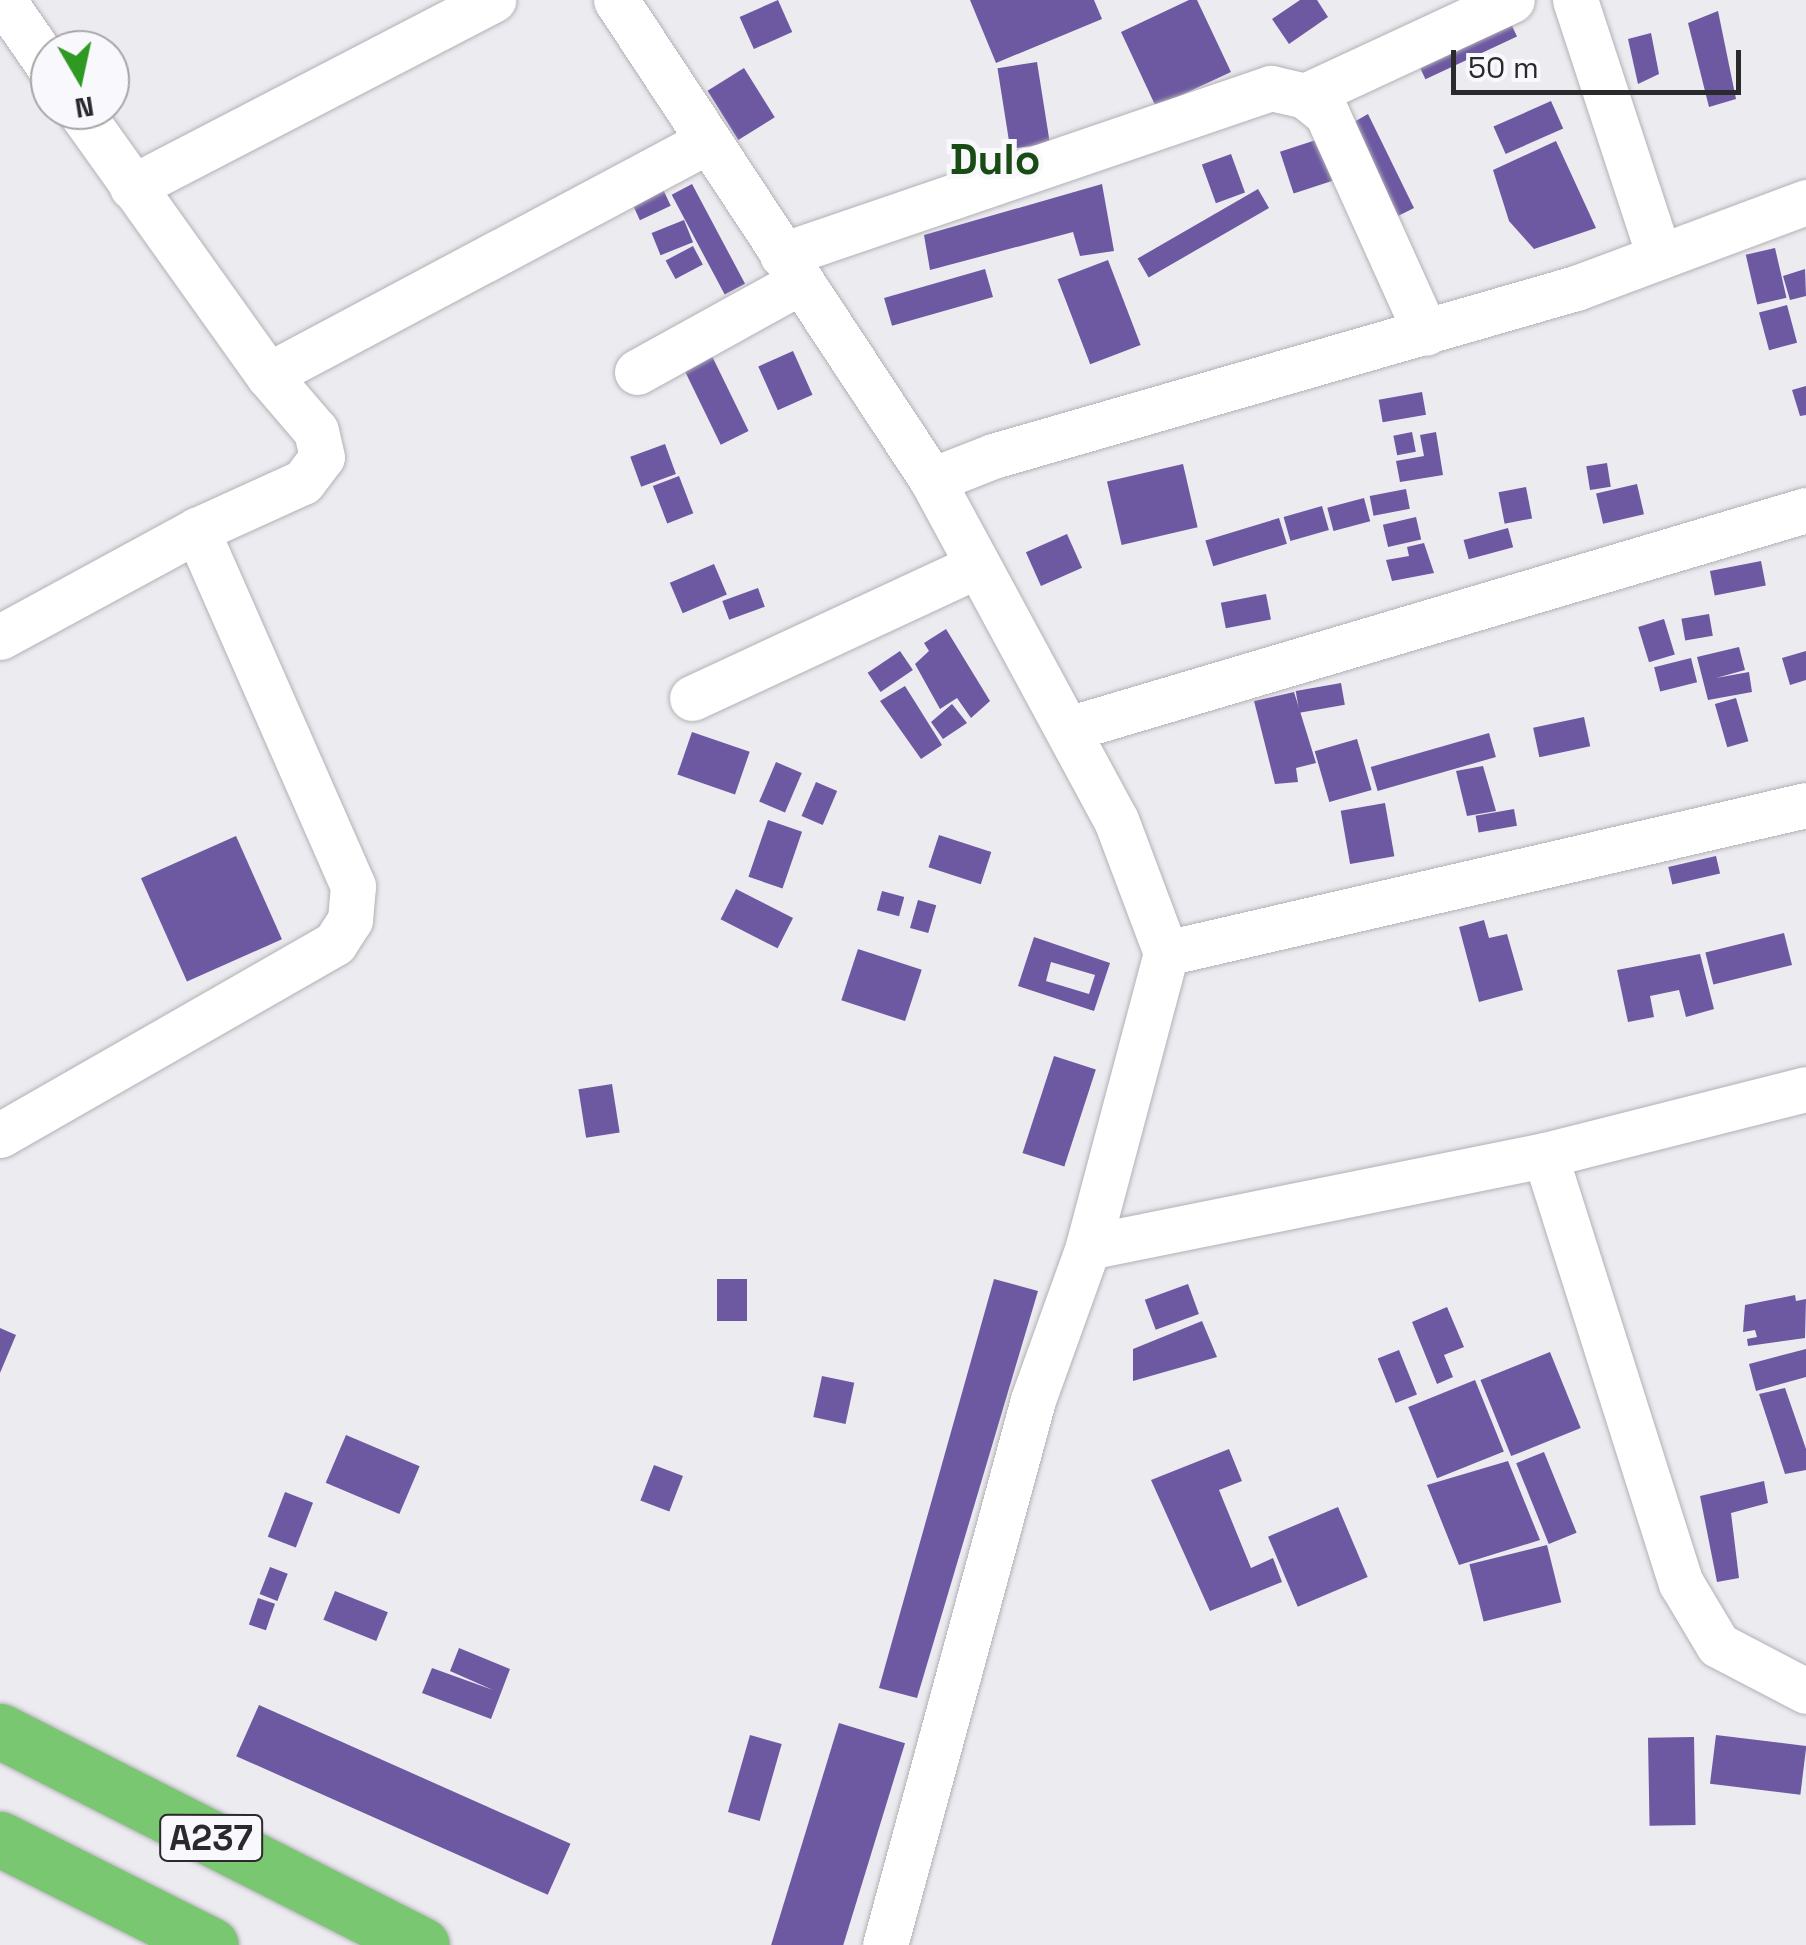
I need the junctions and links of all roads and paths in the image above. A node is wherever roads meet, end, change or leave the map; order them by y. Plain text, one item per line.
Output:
1 (4, 0) edge
2 (493, 0) edge
3 (1512, 0) edge
4 (1583, 2) edge
5 (635, 4) edge
6 (30, 38) edge
7 (1304, 96) junction
8 (93, 130) edge
9 (709, 142) junction
10 (132, 187) junction
11 (1806, 202) edge
12 (1659, 256) junction
13 (791, 268) junction
14 (1426, 333) junction
15 (637, 372) dead end
16 (268, 376) junction
17 (932, 480) junction
18 (1806, 510) edge
19 (197, 530) junction
20 (978, 564) junction
21 (5, 621) edge
22 (692, 698) dead end
23 (1068, 729) junction
24 (1806, 805) edge
25 (1166, 953) junction
26 (1806, 1089) edge
27 (0, 1134) edge
28 (1545, 1154) junction
29 (1088, 1247) junction
30 (1806, 1691) edge
31 (0, 1731) edge
32 (0, 1839) edge
33 (211, 1945) edge
34 (422, 1945) edge
35 (885, 1945) edge

1 - 6 street
2 - 10 street
3 - 7 street
4 - 12 street
5 - 9 street
7 - 13 street
7 - 14 street
8 - 10 street
9 - 13 street
9 - 16 street
10 - 16 street
11 - 12 street
12 - 14 street
13 - 15 street
13 - 17 street
14 - 17 street
16 - 19 street
17 - 20 street
18 - 23 street
19 - 21 street
19 - 27 street
20 - 22 street
20 - 23 street
23 - 25 street
24 - 25 street
25 - 29 street
26 - 28 street
28 - 29 street
28 - 30 street
29 - 35 street
31 - 34 highway, A237
32 - 33 highway, A237

